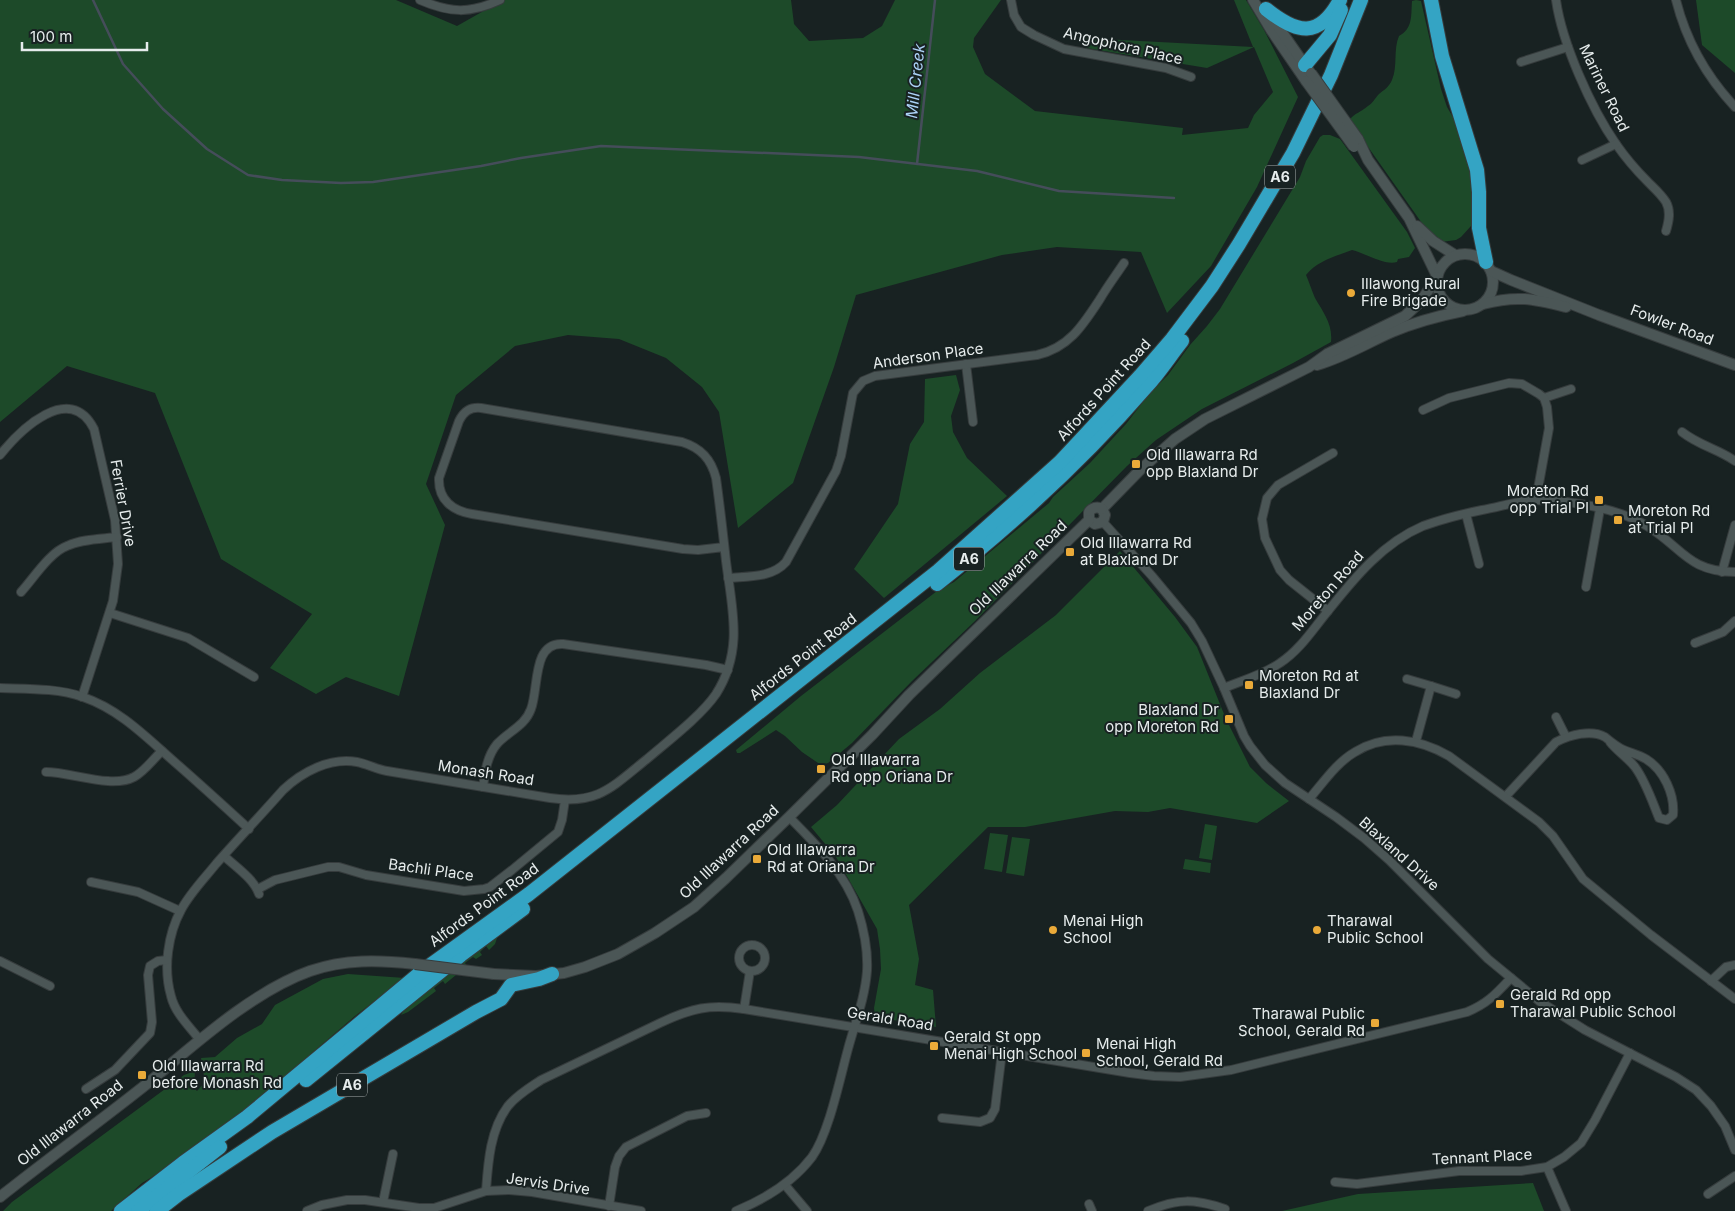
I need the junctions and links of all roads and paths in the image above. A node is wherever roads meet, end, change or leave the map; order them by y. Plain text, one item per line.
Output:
1 (420, 0) edge
2 (500, 0) edge
3 (1011, 0) edge
4 (1254, 0) edge
5 (1342, 0) edge
6 (1361, 0) edge
7 (1371, 0) edge
8 (1431, 0) edge
9 (1556, 0) edge
10 (1676, 0) edge
11 (1263, 4) edge
12 (1568, 47) junction
13 (1521, 62) dead end
14 (1306, 74) junction
15 (1191, 77) dead end
16 (1735, 107) edge
17 (1616, 144) junction
18 (1582, 160) dead end
19 (1409, 218) junction
20 (1666, 231) dead end
21 (1455, 255) junction
22 (1124, 263) dead end
23 (1488, 267) junction
24 (1437, 277) junction
25 (1481, 305) junction
26 (1466, 310) junction
27 (1599, 314) junction
28 (966, 364) junction
29 (1735, 365) edge
30 (1309, 367) junction
31 (1570, 390) dead end
32 (1544, 398) junction
33 (1423, 410) dead end
34 (973, 422) dead end
35 (1682, 432) dead end
36 (1333, 453) dead end
37 (0, 455) edge
38 (1735, 461) edge
39 (1536, 500) junction
40 (1102, 509) junction
41 (1600, 509) junction
42 (1466, 514) junction
43 (1090, 520) junction
44 (1102, 522) junction
45 (1735, 525) edge
46 (117, 536) junction
47 (724, 547) junction
48 (1479, 564) dead end
49 (1722, 572) junction
50 (1735, 572) edge
51 (728, 578) junction
52 (1586, 587) dead end
53 (21, 592) dead end
54 (1328, 611) junction
55 (110, 613) junction
56 (1735, 622) edge
57 (1695, 643) dead end
58 (728, 670) junction
59 (254, 677) dead end
60 (1407, 679) dead end
61 (1431, 686) junction
62 (0, 688) edge
63 (1224, 688) junction
64 (1456, 694) dead end
65 (82, 697) junction
66 (1556, 717) dead end
67 (1566, 737) junction
68 (1416, 741) junction
69 (1610, 742) junction
70 (162, 750) junction
71 (46, 772) dead end
72 (483, 787) junction
73 (1506, 796) junction
74 (1309, 799) junction
75 (565, 800) junction
76 (789, 817) junction
77 (249, 829) junction
78 (224, 856) junction
79 (90, 882) dead end
80 (180, 911) junction
81 (167, 960) junction
82 (0, 961) edge
83 (1735, 964) edge
84 (750, 971) dead end
85 (552, 974) junction
86 (1511, 978) junction
87 (1710, 981) junction
88 (50, 986) dead end
89 (1735, 999) edge
90 (744, 1009) junction
91 (854, 1027) junction
92 (200, 1040) junction
93 (1002, 1052) junction
94 (1630, 1053) junction
95 (86, 1089) dead end
96 (706, 1113) dead end
97 (942, 1118) dead end
98 (1735, 1150) edge
99 (392, 1154) dead end
100 (1547, 1167) junction
101 (1735, 1176) edge
102 (1335, 1182) dead end
103 (785, 1185) junction
104 (486, 1191) junction
105 (1708, 1194) dead end
106 (0, 1197) edge
107 (383, 1202) junction
108 (609, 1206) junction
109 (1225, 1209) dead end
110 (121, 1211) edge
111 (138, 1211) edge
112 (158, 1211) edge
113 (307, 1211) edge
114 (641, 1211) edge
115 (736, 1211) edge
116 (807, 1211) edge
117 (1148, 1211) edge
118 (1566, 1211) edge

1 - 2 street
3 - 15 street, Angophora Place
4 - 14 street
5 - 11 highway
5 - 14 highway
6 - 110 highway, Alfords Point Road / A6
7 - 111 highway, Alfords Point Road / A6
8 - 23 highway
9 - 12 street, Mariner Road
10 - 16 street
11 - 14 street
12 - 13 street
12 - 17 street, Mariner Road
14 - 19 street, bridge
17 - 18 street
17 - 20 street, Mariner Road
19 - 21 street
19 - 24 street
21 - 23 street
21 - 24 street
22 - 28 street, Anderson Place
23 - 25 street
23 - 27 street, Fowler Road
24 - 26 street
24 - 30 street
25 - 26 street
25 - 27 street, Fowler Road
26 - 30 street
27 - 29 street, Fowler Road
28 - 34 street
28 - 51 street, Anderson Place
30 - 40 street
31 - 32 street
32 - 33 street
32 - 39 street
35 - 38 street
36 - 54 street
37 - 46 street, Ferrier Drive
39 - 41 street, Moreton Road
39 - 42 street, Moreton Road
40 - 43 street
40 - 44 street
41 - 49 street, Moreton Road
41 - 52 street
42 - 48 street
42 - 54 street, Moreton Road
43 - 44 street
43 - 76 street, Old Illawarra Road
44 - 63 street, Blaxland Drive
45 - 49 street
46 - 53 street
46 - 55 street, Ferrier Drive
47 - 47 street, Monash Road
47 - 51 street, Monash Road
49 - 50 street, Moreton Road
51 - 58 street, Monash Road
54 - 63 street, Moreton Road
55 - 59 street
55 - 65 street, Ferrier Drive
56 - 57 street
58 - 72 street
58 - 75 street, Monash Road
60 - 61 street
61 - 64 street
61 - 68 street
62 - 65 street
63 - 74 street, Blaxland Drive
65 - 70 street
66 - 67 street
67 - 69 street
67 - 73 street
68 - 73 street
68 - 74 street
69 - 69 street
70 - 71 street
70 - 77 street
72 - 75 street, Monash Road
72 - 77 street, Monash Road
73 - 87 street
74 - 86 street, Blaxland Drive
75 - 78 street, Bachli Place
76 - 85 street, Old Illawarra Road
76 - 91 street
77 - 78 street, Monash Road
78 - 80 street, Monash Road
79 - 80 street
80 - 81 street, Monash Road
81 - 92 street, Monash Road
81 - 95 street
82 - 88 street
83 - 87 street
84 - 90 street
85 - 92 street, Old Illawarra Road, bridge
85 - 112 highway, A6
86 - 93 street, Gerald Road
86 - 94 street, Blaxland Drive
87 - 89 street
90 - 91 street, Gerald Road
90 - 104 street, Gerald Road
91 - 93 street, Gerald Road
91 - 103 street
92 - 106 street, Old Illawarra Road
93 - 97 street
94 - 98 street, Blaxland Drive
94 - 100 street, Tennant Place
96 - 108 street
99 - 107 street
100 - 102 street, Tennant Place
100 - 118 street
101 - 105 street
103 - 115 street
103 - 116 street
104 - 107 street, Jervis Drive
104 - 108 street, Jervis Drive
107 - 113 street, Jervis Drive
108 - 114 street, Jervis Drive
109 - 117 street

